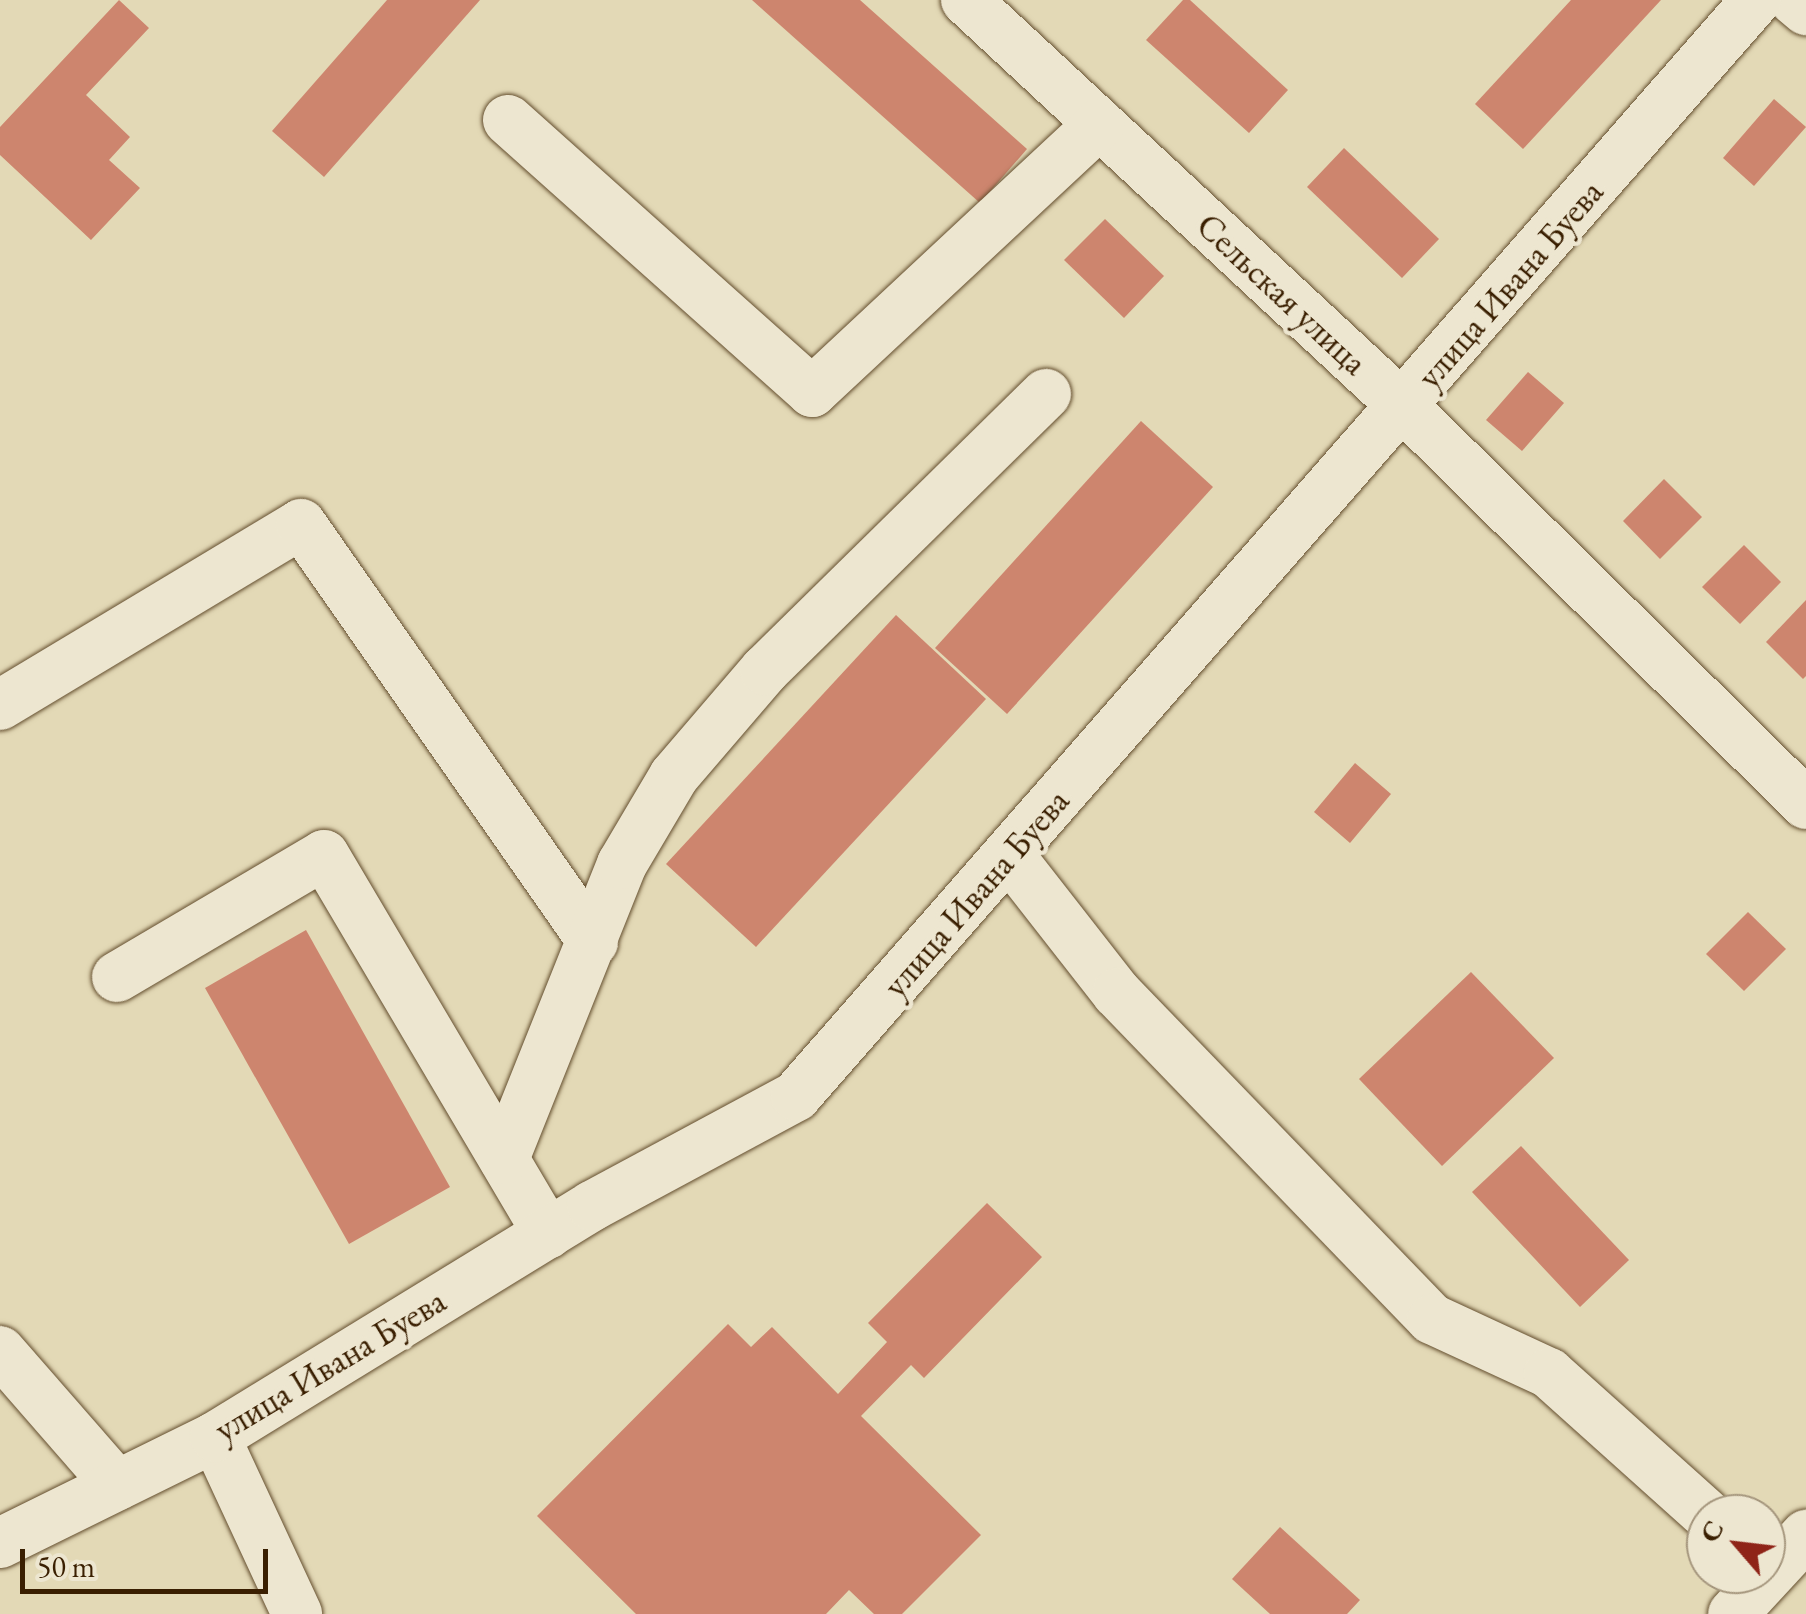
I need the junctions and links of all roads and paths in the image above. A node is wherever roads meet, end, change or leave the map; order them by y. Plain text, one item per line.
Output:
1 (966, 0) edge
2 (1756, 0) edge
3 (1794, 0) edge
4 (1806, 10) edge
5 (508, 120) dead end
6 (1099, 124) junction
7 (1046, 394) dead end
8 (1404, 407) junction
9 (0, 704) edge
10 (1806, 804) edge
11 (1009, 855) junction
12 (593, 942) junction
13 (116, 978) dead end
14 (504, 1160) junction
15 (548, 1234) junction
16 (0, 1351) edge
17 (215, 1436) junction
18 (117, 1485) junction
19 (1686, 1496) edge
20 (1806, 1535) edge
21 (0, 1544) edge
22 (1786, 1555) edge
23 (1750, 1594) edge
24 (297, 1614) edge
25 (1733, 1614) edge

1 - 6 street, Сельская улица
2 - 8 street, улица Ивана Буева
3 - 4 street
5 - 6 street
6 - 8 street, Сельская улица
7 - 12 street
8 - 10 street, Сельская улица
8 - 11 street, улица Ивана Буева
9 - 12 street
11 - 15 street, улица Ивана Буева
11 - 19 street
12 - 14 street
13 - 14 street
14 - 15 street
15 - 17 street, улица Ивана Буева
16 - 18 street
17 - 18 street, улица Ивана Буева
17 - 24 street
18 - 21 street, улица Ивана Буева
20 - 22 street
23 - 25 street

